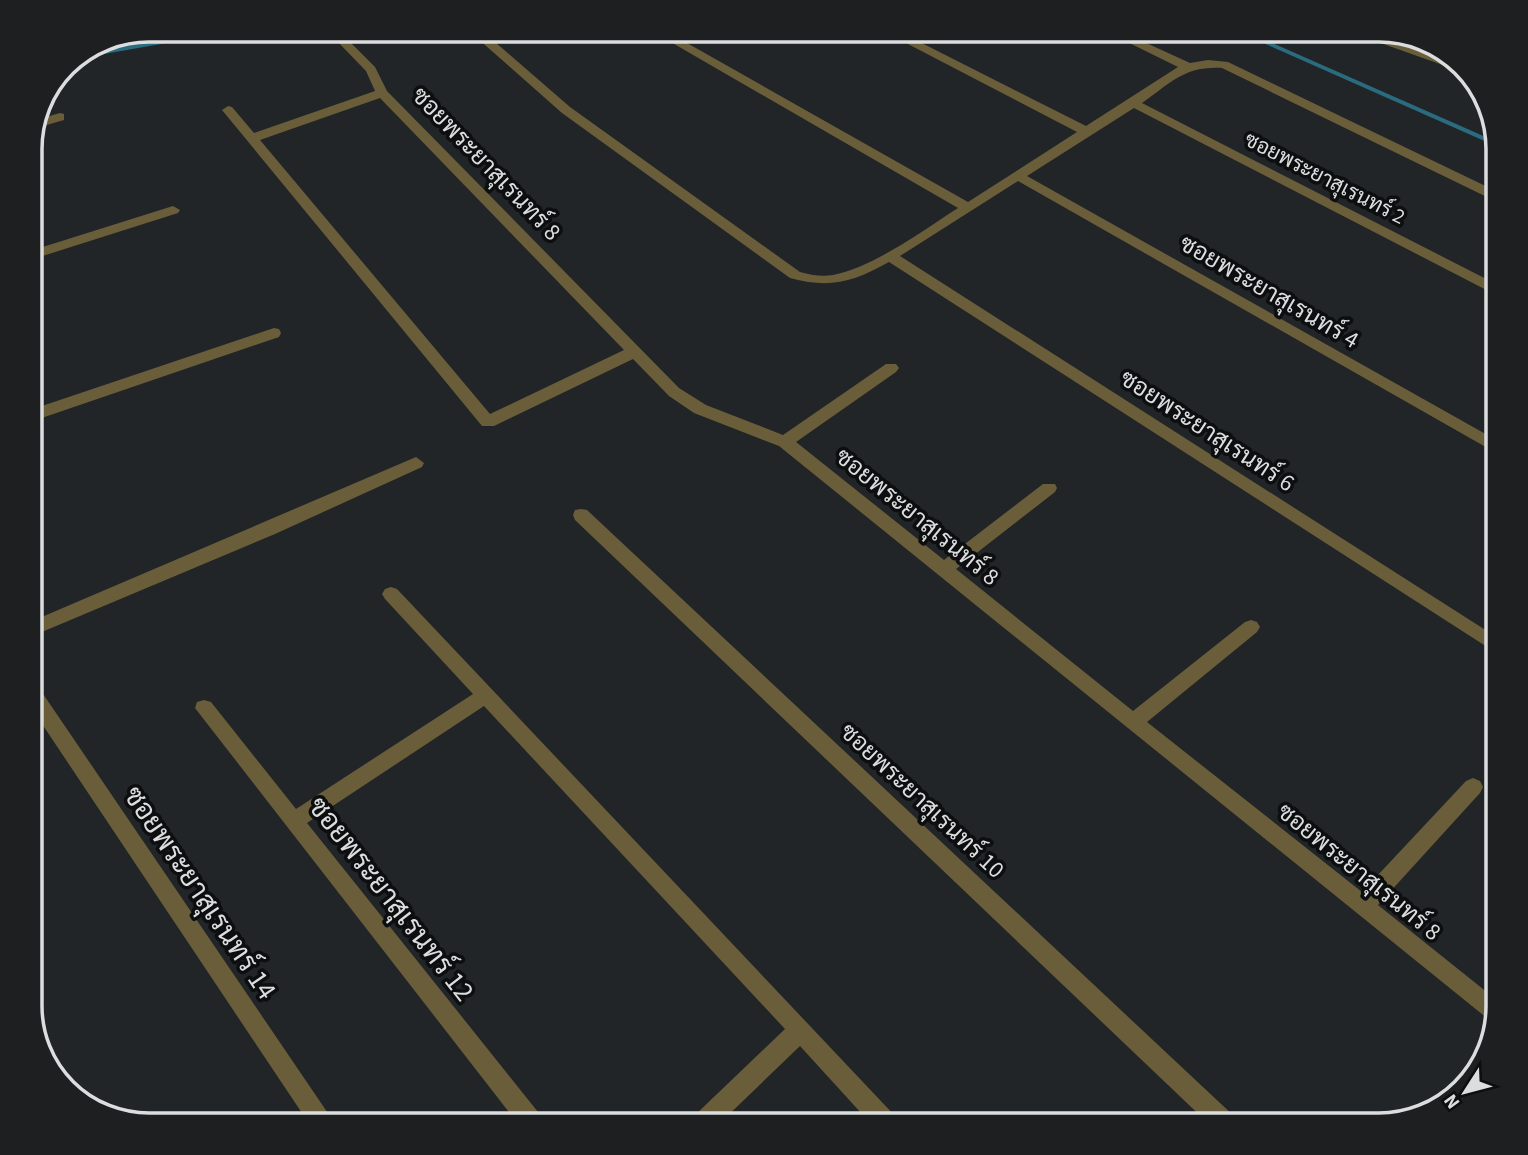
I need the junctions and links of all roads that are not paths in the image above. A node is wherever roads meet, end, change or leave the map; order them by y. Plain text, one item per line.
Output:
1 (345, 42) edge
2 (488, 42) edge
3 (677, 42) edge
4 (911, 42) edge
5 (1135, 42) edge
6 (1385, 42) edge
7 (1442, 63) edge
8 (1186, 65) junction
9 (383, 93) junction
10 (1133, 103) junction
11 (228, 110) dead end
12 (60, 117) dead end
13 (46, 121) edge
14 (1085, 131) junction
15 (250, 139) junction
16 (1018, 176) junction
17 (1486, 191) edge
18 (968, 208) junction
19 (173, 210) dead end
20 (42, 252) edge
21 (890, 256) junction
22 (1486, 285) edge
23 (274, 333) dead end
24 (634, 352) junction
25 (891, 368) dead end
26 (42, 411) edge
27 (1486, 441) edge
28 (785, 442) junction
29 (416, 463) dead end
30 (1049, 488) dead end
31 (581, 515) dead end
32 (943, 570) junction
33 (391, 594) dead end
34 (42, 625) edge
35 (1251, 627) dead end
36 (1486, 639) edge
37 (486, 695) junction
38 (204, 708) dead end
39 (42, 709) edge
40 (1133, 722) junction
41 (1473, 787) dead end
42 (294, 821) junction
43 (1363, 906) junction
44 (1486, 1005) edge
45 (801, 1030) junction
46 (316, 1113) edge
47 (525, 1113) edge
48 (714, 1113) edge
49 (877, 1113) edge
50 (1214, 1113) edge

1 - 9 street, ซอยพระยาสุเรนทร์ 8
2 - 21 street
3 - 18 street
4 - 14 street
5 - 8 street
6 - 7 street
8 - 10 street
8 - 17 street
9 - 15 street
9 - 24 street, ซอยพระยาสุเรนทร์ 8
10 - 14 street
10 - 22 street, ซอยพระยาสุเรนทร์ 2
11 - 15 street
12 - 13 street
14 - 16 street
15 - 24 street
16 - 18 street
16 - 27 street, ซอยพระยาสุเรนทร์ 4
18 - 21 street
19 - 20 street
21 - 36 street, ซอยพระยาสุเรนทร์ 6
23 - 26 street
24 - 28 street, ซอยพระยาสุเรนทร์ 8
25 - 28 street
28 - 32 street, ซอยพระยาสุเรนทร์ 8
29 - 34 street
30 - 32 street
31 - 50 street, ซอยพระยาสุเรนทร์ 10
32 - 40 street, ซอยพระยาสุเรนทร์ 8
33 - 37 street
35 - 40 street
37 - 42 street
37 - 45 street
38 - 42 street, ซอยพระยาสุเรนทร์ 12
39 - 46 street, ซอยพระยาสุเรนทร์ 14
40 - 43 street, ซอยพระยาสุเรนทร์ 8
41 - 43 street
42 - 47 street, ซอยพระยาสุเรนทร์ 12
43 - 44 street, ซอยพระยาสุเรนทร์ 8
45 - 48 street
45 - 49 street

